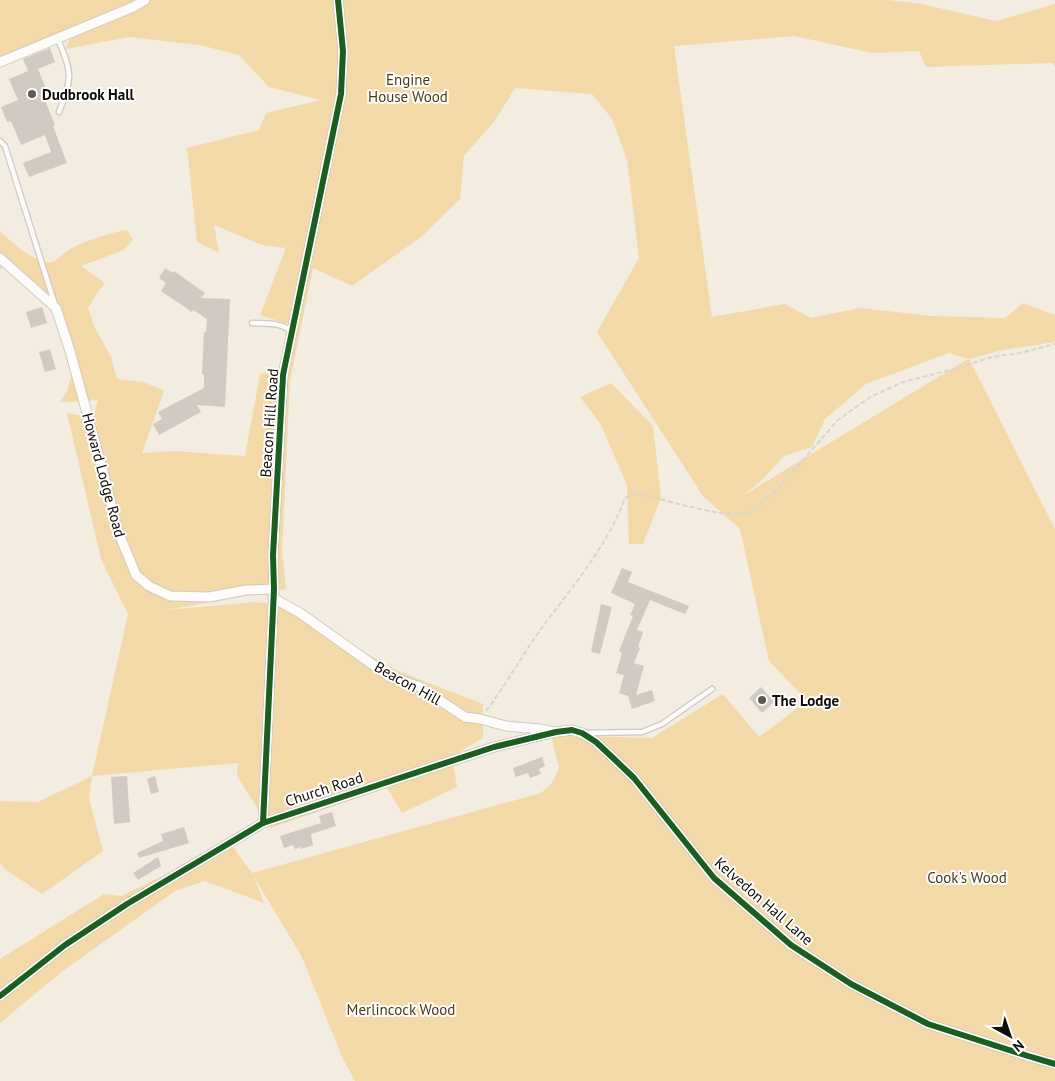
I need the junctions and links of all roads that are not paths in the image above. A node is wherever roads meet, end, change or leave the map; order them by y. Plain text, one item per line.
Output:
1 (145, 0) edge
2 (338, 0) edge
3 (58, 37) junction
4 (0, 62) edge
5 (59, 112) dead end
6 (0, 141) edge
7 (0, 258) edge
8 (56, 308) junction
9 (252, 324) dead end
10 (292, 331) junction
11 (274, 593) junction
12 (712, 689) dead end
13 (556, 732) junction
14 (582, 733) junction
15 (263, 822) junction
16 (0, 996) edge
17 (1055, 1064) edge

1 - 3 street
2 - 10 street, Beacon Hill Road
3 - 4 street
3 - 5 lane
6 - 8 lane
7 - 8 street
8 - 11 street, Howard Lodge Road
9 - 10 lane
10 - 11 street, Beacon Hill Road
11 - 13 street, Beacon Hill
11 - 15 street, Beacon Hill Road
12 - 14 lane
13 - 14 street, Church Road
13 - 15 street, Church Road
14 - 17 street, Kelvedon Hall Lane
15 - 16 street, Church Road

